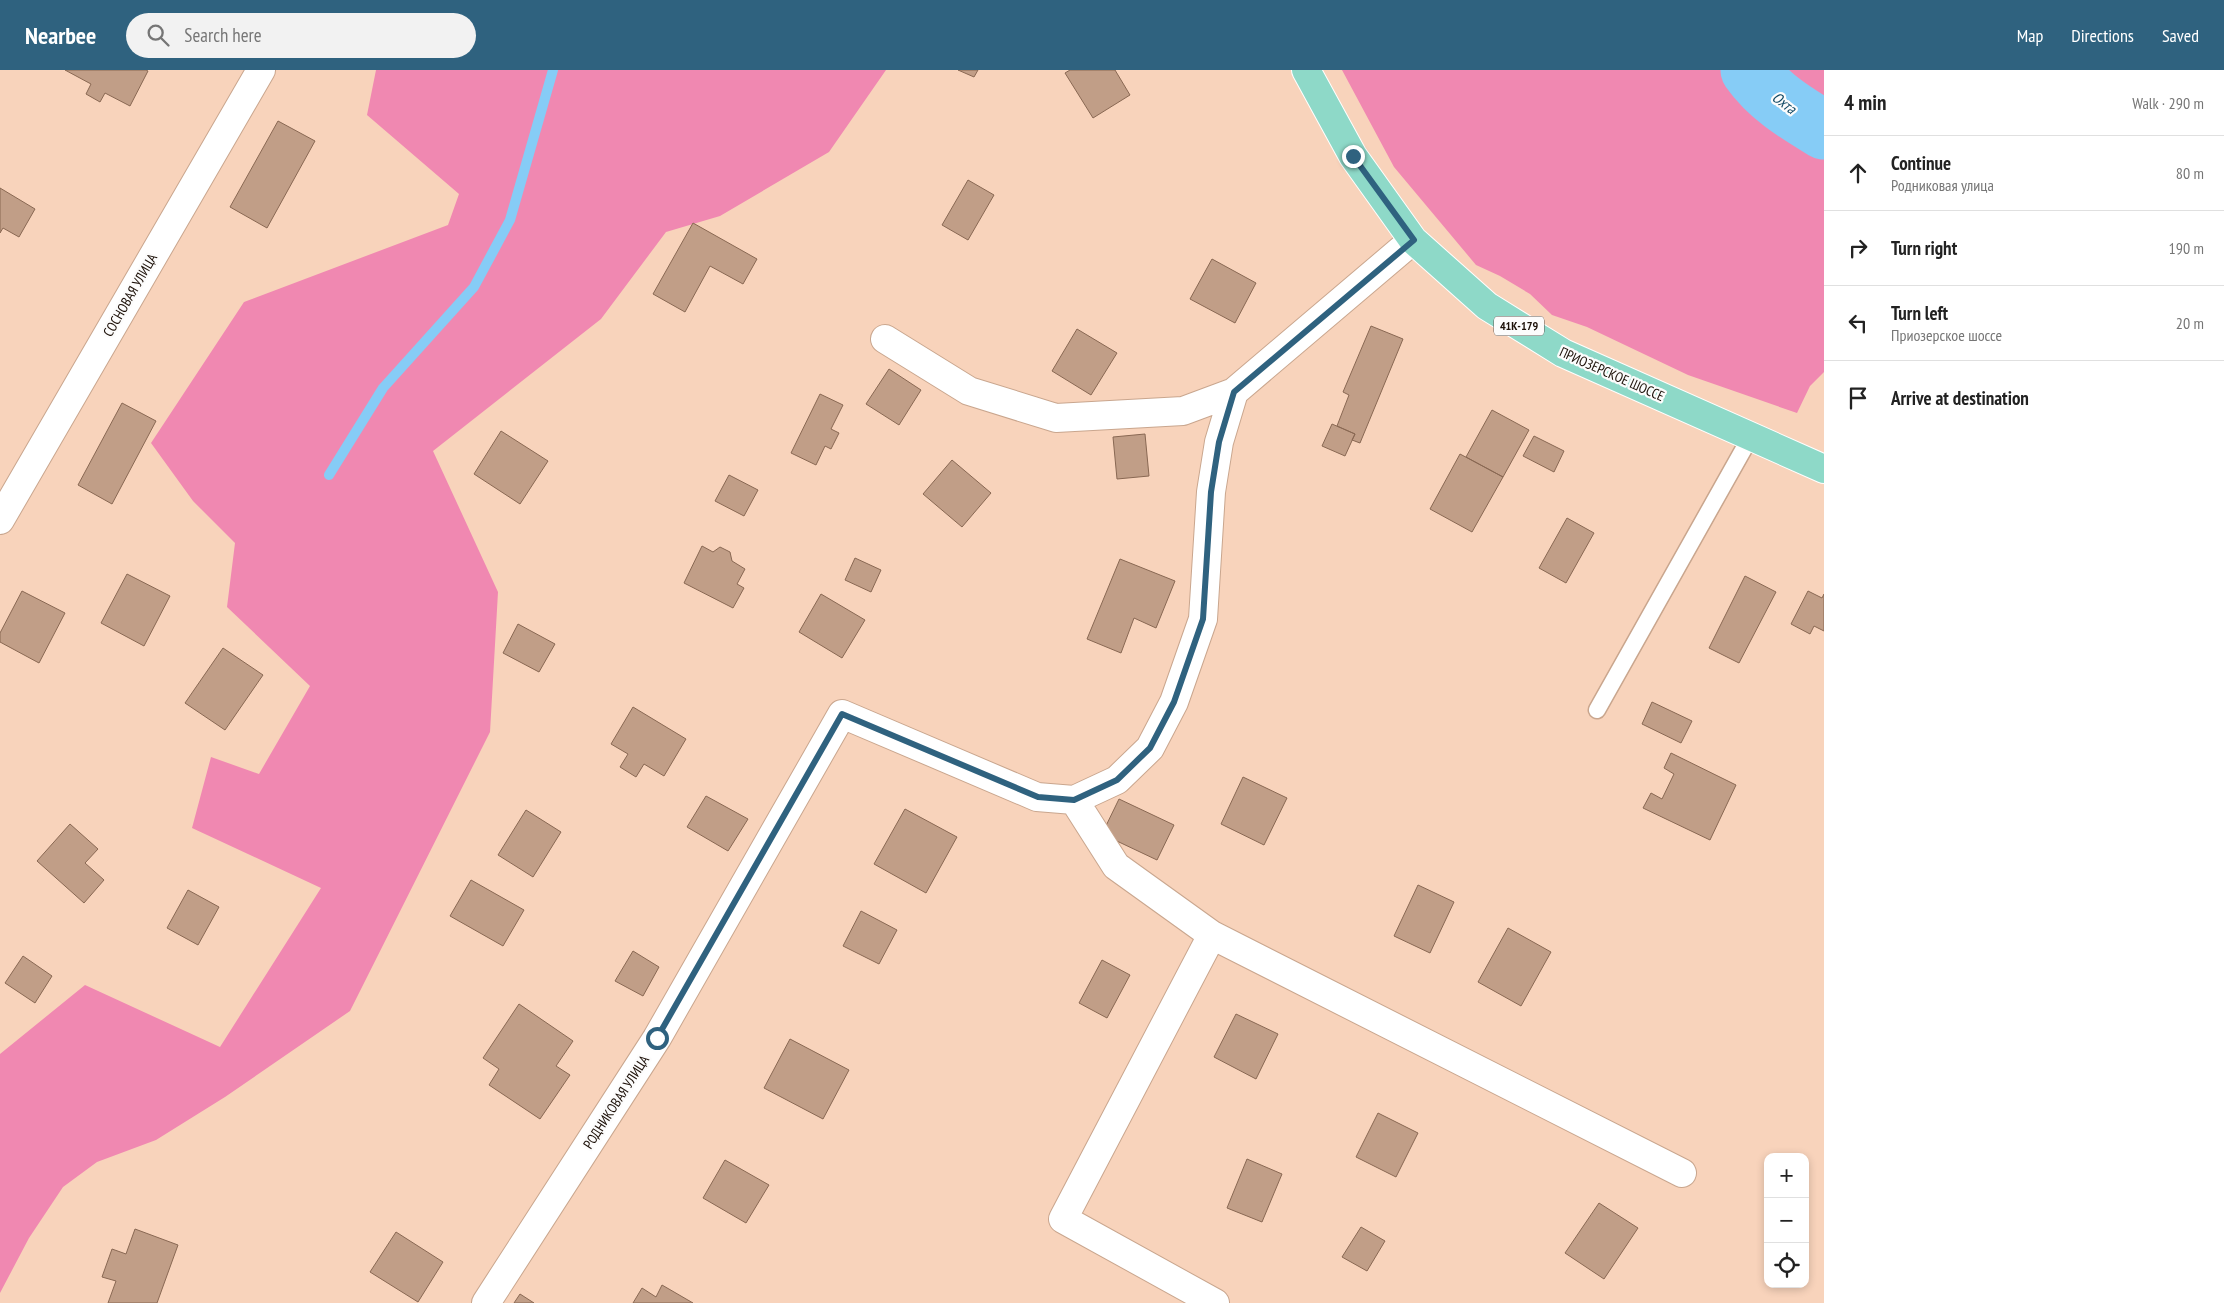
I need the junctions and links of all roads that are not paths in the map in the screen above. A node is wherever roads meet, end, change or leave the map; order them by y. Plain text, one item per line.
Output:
1 (261, 70) edge
2 (1306, 70) edge
3 (1414, 240) junction
4 (885, 339) dead end
5 (1234, 392) junction
6 (1751, 436) junction
7 (1824, 469) edge
8 (0, 520) edge
9 (1597, 710) dead end
10 (1074, 800) junction
11 (1212, 935) junction
12 (1682, 1173) dead end
13 (486, 1303) edge
14 (1215, 1303) edge

1 - 8 street, СОСНОВАЯ УЛИЦА
2 - 3 main road, ПРИОЗЕРСКОЕ ШОССЕ / 41К-179
3 - 5 street
3 - 6 main road, ПРИОЗЕРСКОЕ ШОССЕ / 41К-179
4 - 5 street
5 - 10 street
6 - 7 main road, ПРИОЗЕРСКОЕ ШОССЕ / 41К-179
6 - 9 lane
10 - 11 street
10 - 13 street, РОДНИКОВАЯ УЛИЦА
11 - 12 street
11 - 14 street

